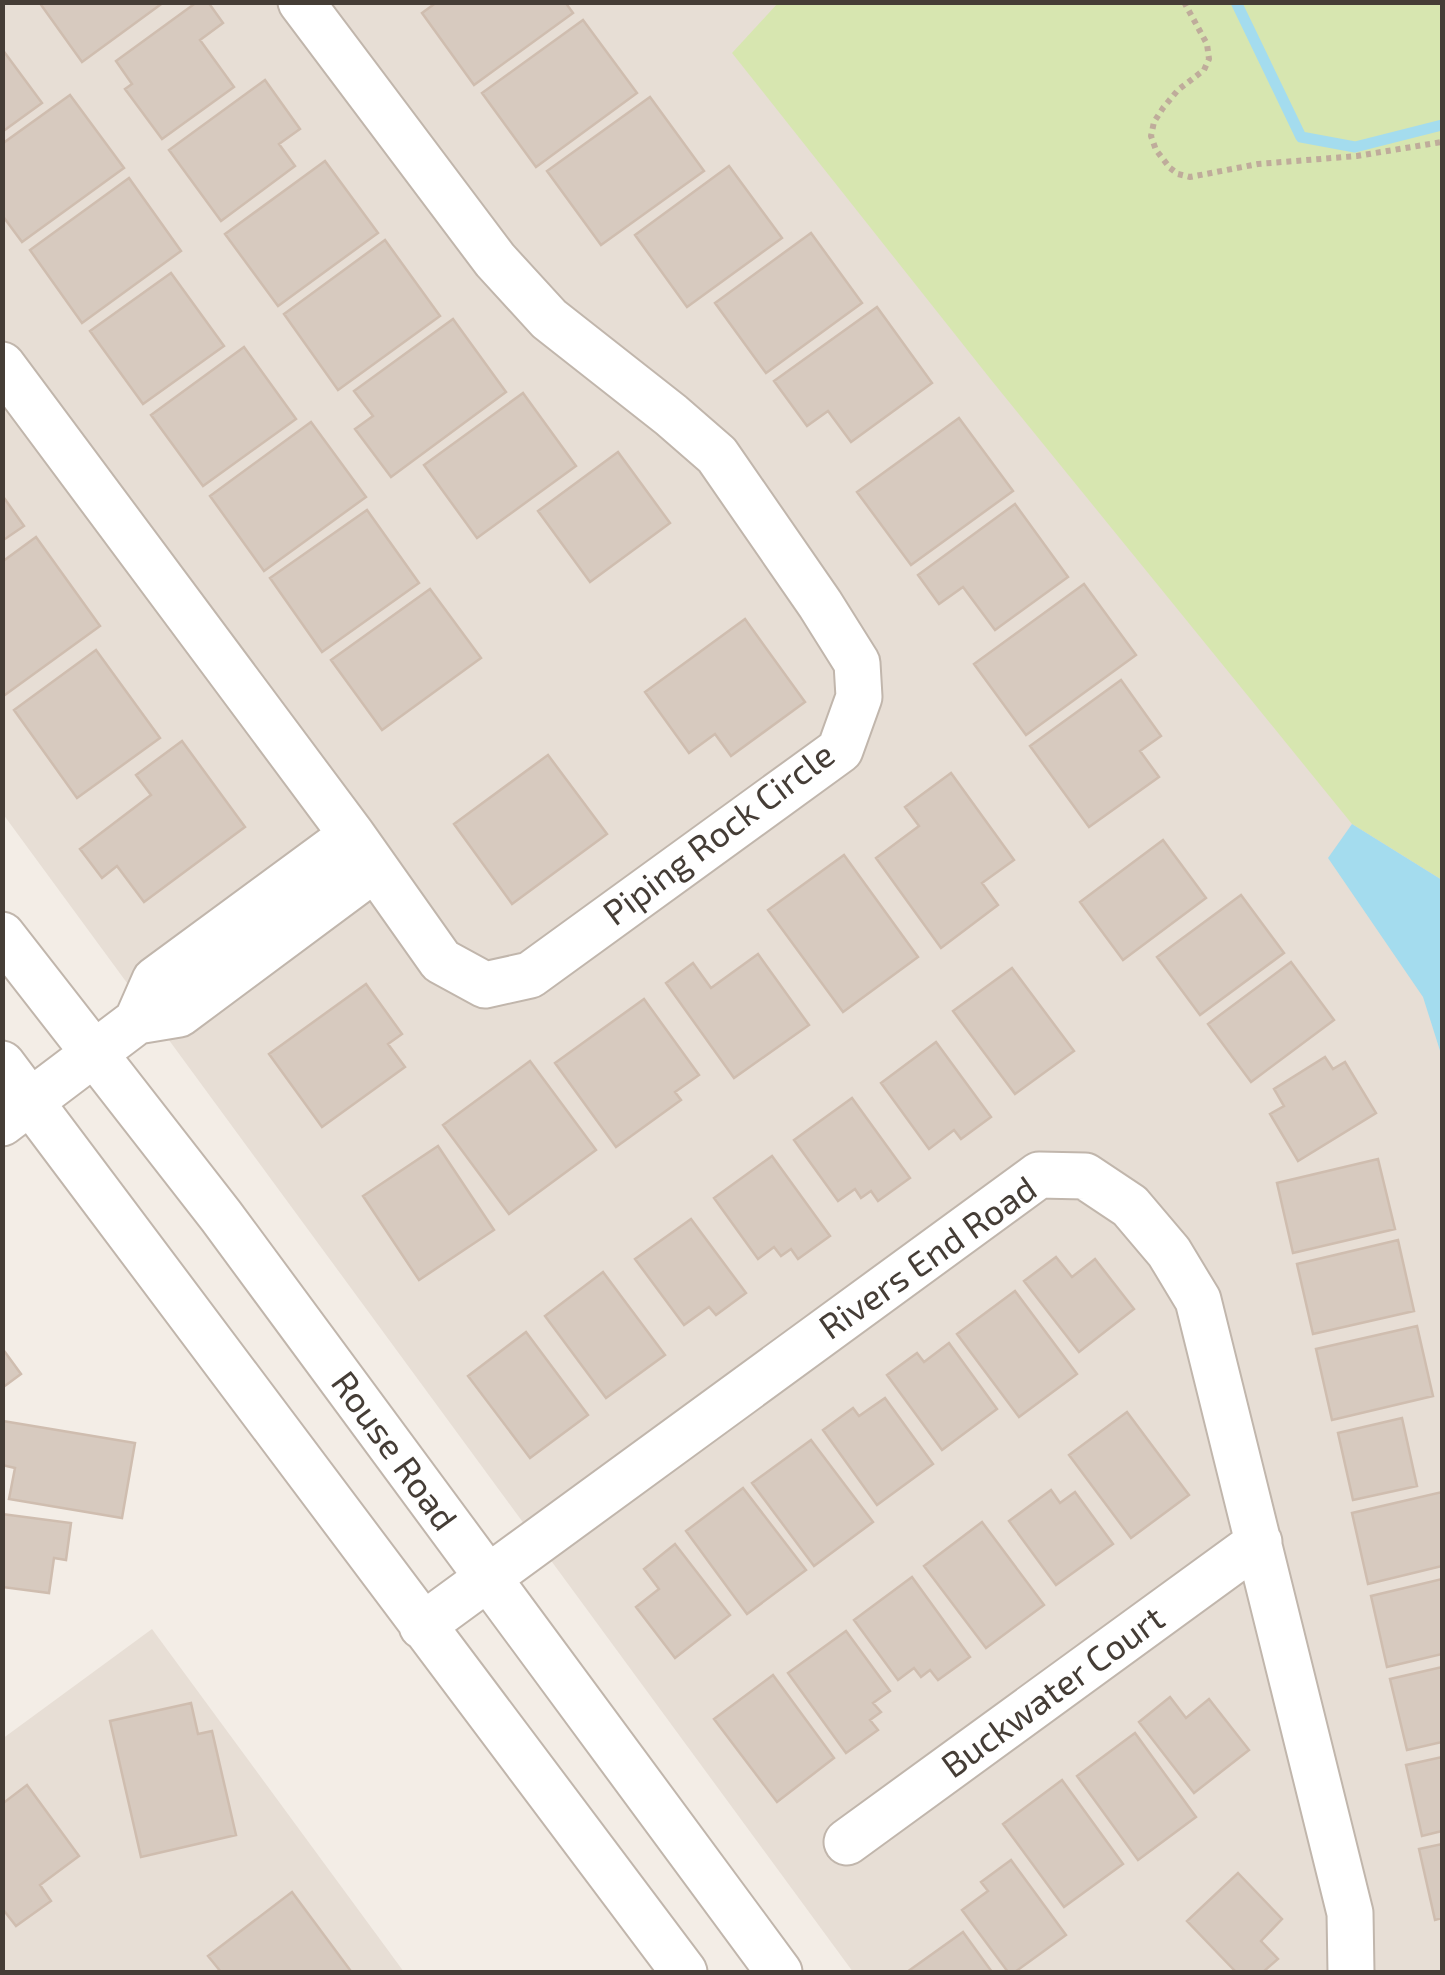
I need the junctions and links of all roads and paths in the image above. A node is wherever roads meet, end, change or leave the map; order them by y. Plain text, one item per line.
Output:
1 (301, 2) edge
2 (1184, 2) edge
3 (1442, 142) edge
4 (2, 364) edge
5 (363, 852) junction
6 (2, 935) edge
7 (94, 1053) junction
8 (2, 1064) edge
9 (16, 1112) edge
10 (1259, 1542) junction
11 (488, 1577) junction
12 (422, 1626) junction
13 (847, 1842) dead end
14 (684, 1972) edge
15 (779, 1972) edge
16 (1350, 1972) edge

1 - 5 street, Piping Rock Circle
2 - 3 path
4 - 5 street, Piping Rock Circle
5 - 7 street
6 - 7 street, Rouse Road
7 - 9 street
7 - 11 street, Rouse Road
8 - 9 street
9 - 12 street
10 - 11 street, Rivers End Road
10 - 13 street, Buckwater Court
10 - 16 street, Rivers End Road
11 - 12 street, Rivers End Road
11 - 15 street, Rouse Road
12 - 14 street

